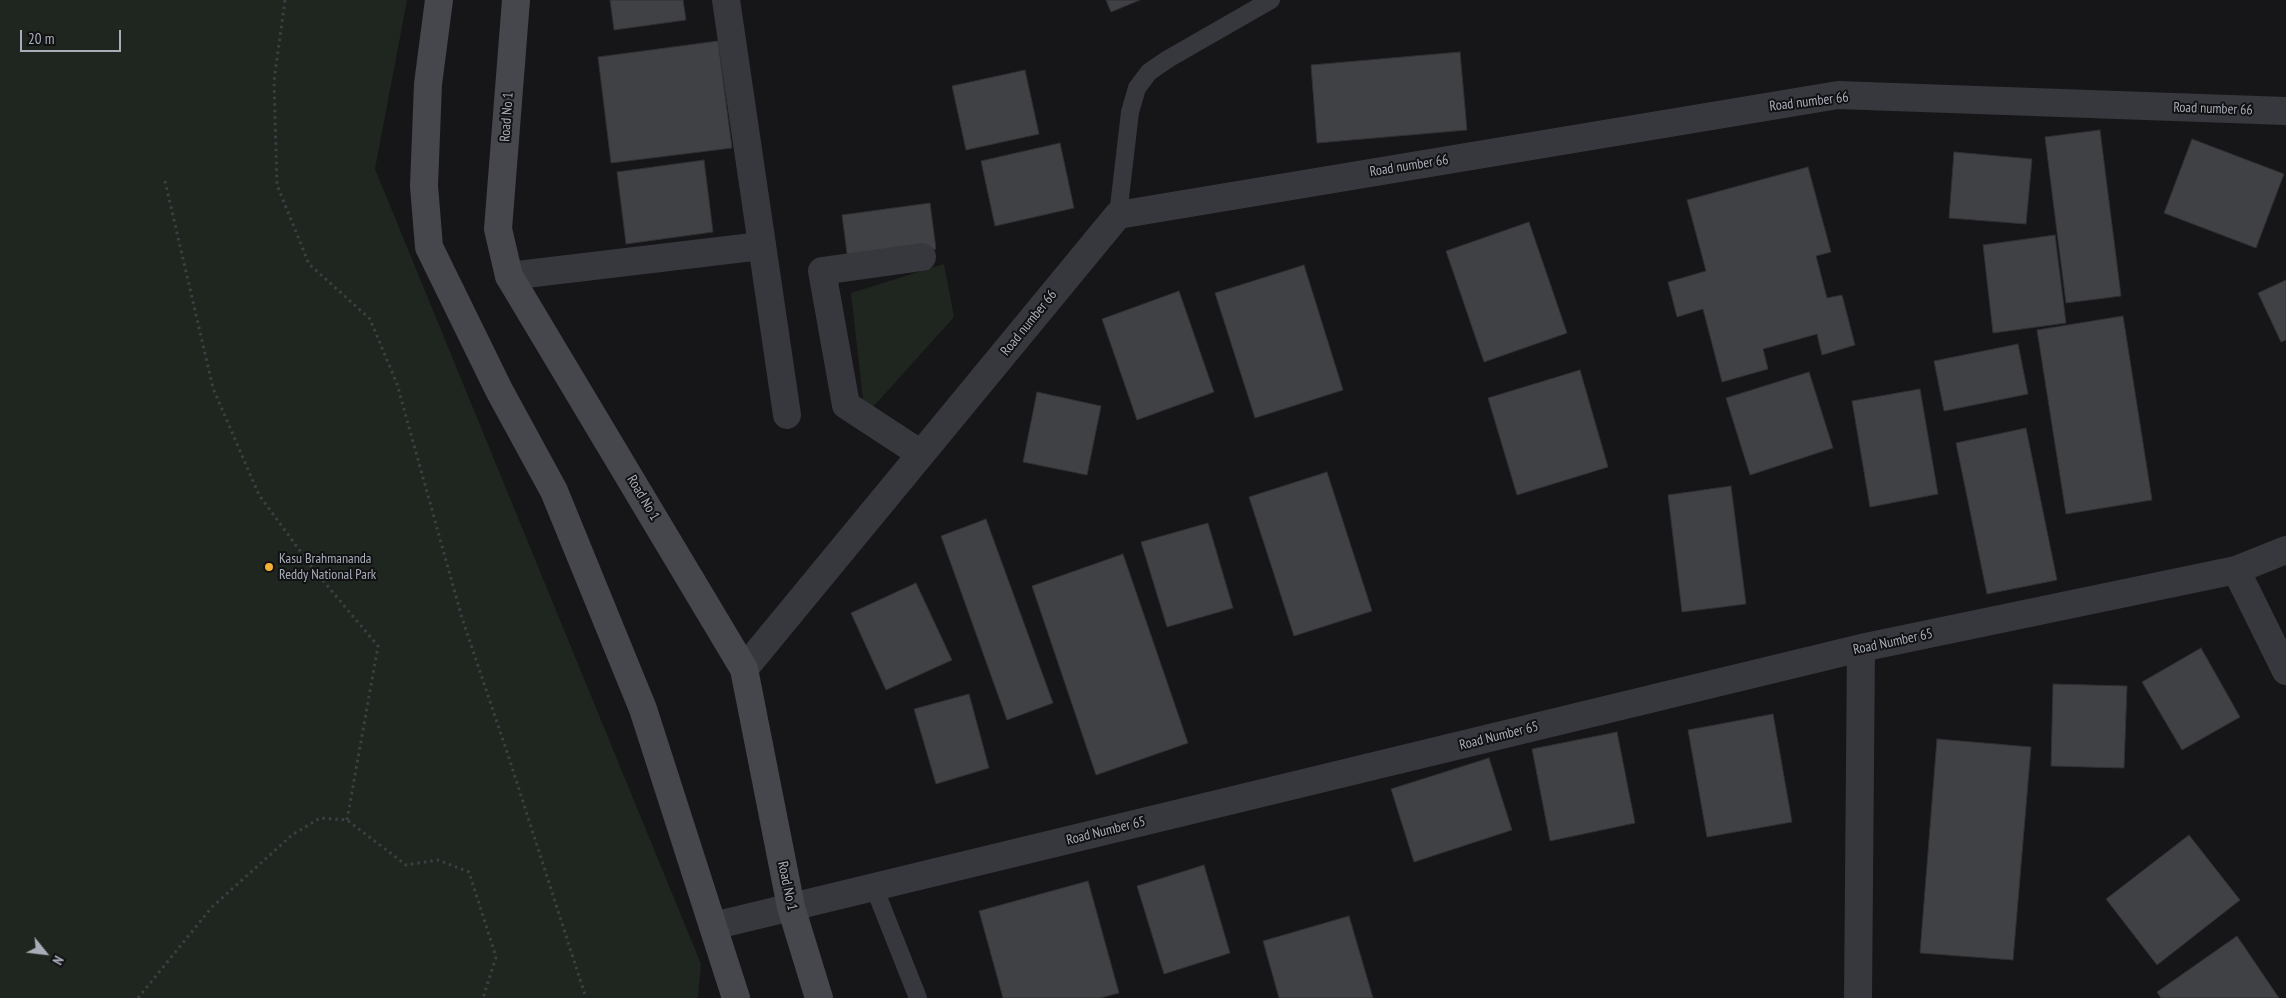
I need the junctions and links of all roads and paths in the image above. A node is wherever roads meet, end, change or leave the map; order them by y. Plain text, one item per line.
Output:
1 (285, 0) edge
2 (439, 0) edge
3 (516, 0) edge
4 (726, 0) edge
5 (1271, 0) edge
6 (2286, 112) edge
7 (165, 182) dead end
8 (1118, 215) junction
9 (761, 246) junction
10 (922, 258) dead end
11 (509, 276) junction
12 (787, 415) dead end
13 (921, 454) junction
14 (2286, 550) edge
15 (2236, 570) junction
16 (1862, 648) junction
17 (744, 668) junction
18 (2286, 671) edge
19 (347, 820) junction
20 (874, 887) junction
21 (791, 907) junction
22 (713, 926) junction
23 (138, 998) edge
24 (483, 998) edge
25 (586, 998) edge
26 (736, 998) edge
27 (820, 998) edge
28 (918, 998) edge
29 (1858, 998) edge

1 - 25 path
2 - 22 main road
3 - 11 main road, Road No 1
4 - 9 street
5 - 8 lane
6 - 8 street, Road number 66
7 - 19 path
8 - 13 street, Road number 66
9 - 11 street
9 - 12 street
10 - 13 street
11 - 17 main road, Road No 1
13 - 17 street, Road number 66
14 - 15 street, Road Number 65
15 - 16 street, Road Number 65
15 - 18 street
16 - 20 street, Road Number 65
16 - 29 street
17 - 21 main road, Road No 1
19 - 23 path
19 - 24 path
20 - 21 street, Road Number 65
20 - 28 lane
21 - 22 street, Road Number 65
21 - 27 main road, Road No 1
22 - 26 main road

